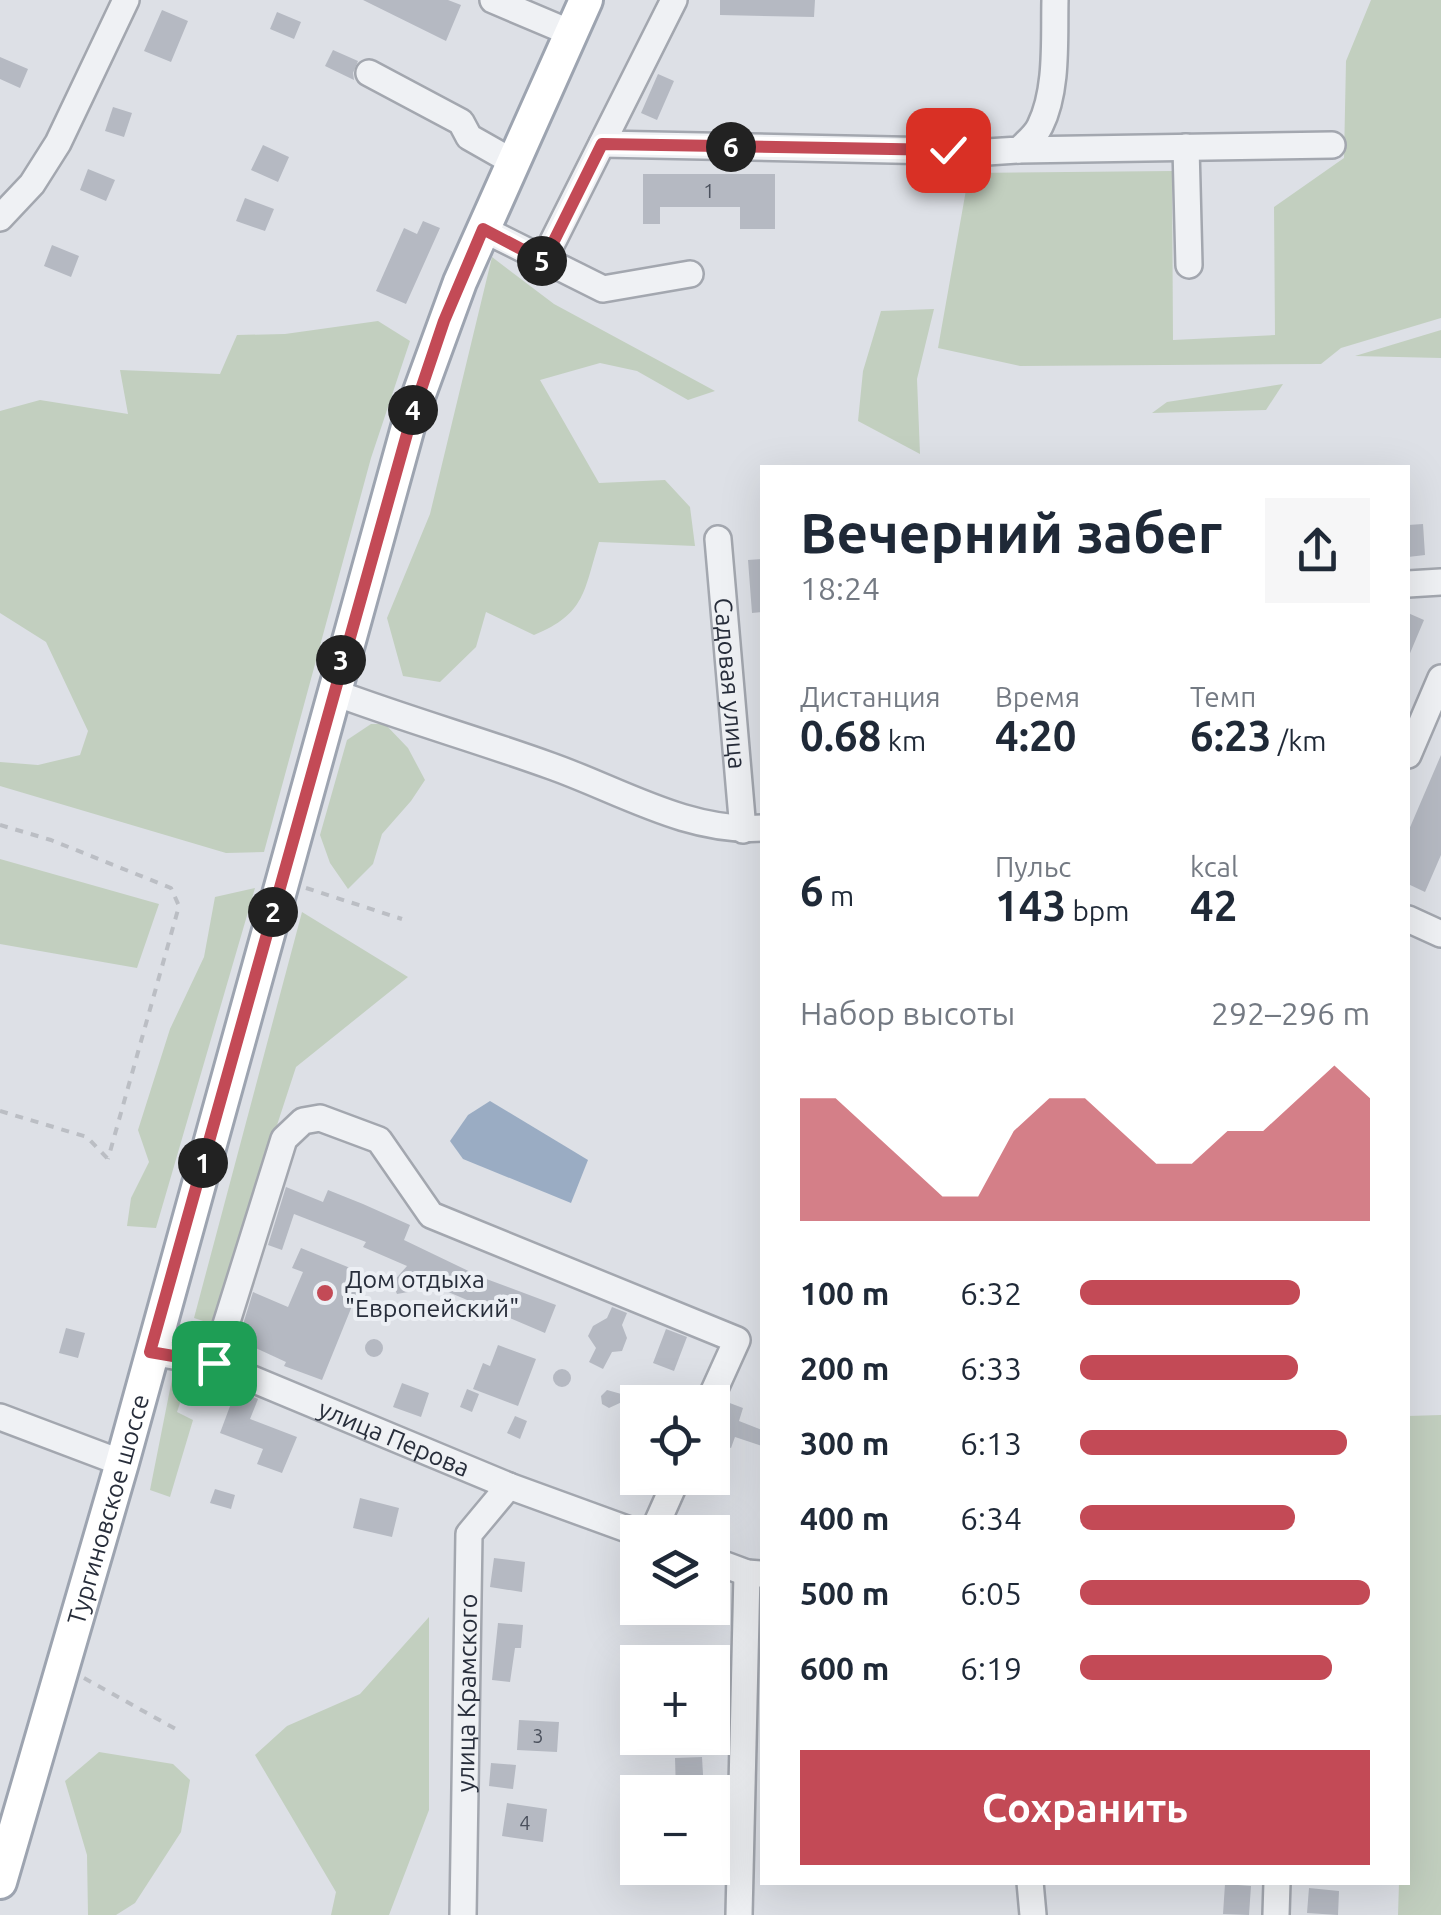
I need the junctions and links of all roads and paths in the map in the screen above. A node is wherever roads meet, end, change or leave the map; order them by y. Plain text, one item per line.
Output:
1 (126, 0) edge
2 (492, 0) edge
3 (586, 0) edge
4 (674, 0) edge
5 (1055, 0) edge
6 (572, 33) junction
7 (369, 73) dead end
8 (602, 144) junction
9 (1332, 145) dead end
10 (1186, 147) junction
11 (1019, 150) junction
12 (513, 162) junction
13 (0, 218) edge
14 (483, 229) junction
15 (544, 261) junction
16 (1190, 265) dead end
17 (690, 274) dead end
18 (718, 539) dead end
19 (1441, 582) edge
20 (1410, 584) edge
21 (1441, 678) edge
22 (333, 692) junction
23 (1410, 750) edge
24 (0, 825) edge
25 (753, 829) edge
26 (282, 880) junction
27 (402, 919) dead end
28 (1410, 920) edge
29 (1441, 934) edge
30 (0, 1111) edge
31 (150, 1352) junction
32 (214, 1363) junction
33 (717, 1385) edge
34 (0, 1417) edge
35 (122, 1463) junction
36 (509, 1486) junction
37 (620, 1526) edge
38 (730, 1565) edge
39 (755, 1573) edge
40 (62, 1666) junction
41 (181, 1732) dead end
42 (0, 1882) edge
43 (1030, 1885) edge
44 (1276, 1885) edge
45 (463, 1915) edge
46 (739, 1915) edge
47 (1033, 1915) edge
48 (1276, 1915) edge

1 - 13 street
2 - 6 street
3 - 6 main road, Тургиновское шоссе
4 - 8 street
5 - 11 street
6 - 12 main road, Тургиновское шоссе
7 - 12 street
8 - 11 street
8 - 15 street
9 - 10 street
10 - 11 street
10 - 16 street
12 - 14 main road, Тургиновское шоссе
14 - 15 street
14 - 22 main road, Тургиновское шоссе
15 - 17 street
18 - 25 street, Садовая улица
19 - 20 street
21 - 23 street
22 - 25 street
22 - 26 main road, Тургиновское шоссе
24 - 30 path
26 - 27 path
26 - 31 main road, Тургиновское шоссе
28 - 29 street
31 - 32 street, улица Перова
31 - 35 main road, Тургиновское шоссе
32 - 33 street
32 - 36 street, улица Перова
34 - 35 street
35 - 40 main road, Тургиновское шоссе
36 - 37 street, улица Перова
36 - 45 street, улица Крамского
38 - 39 street
39 - 46 street
40 - 41 path
40 - 42 main road, Тургиновское шоссе
43 - 47 street
44 - 48 street

